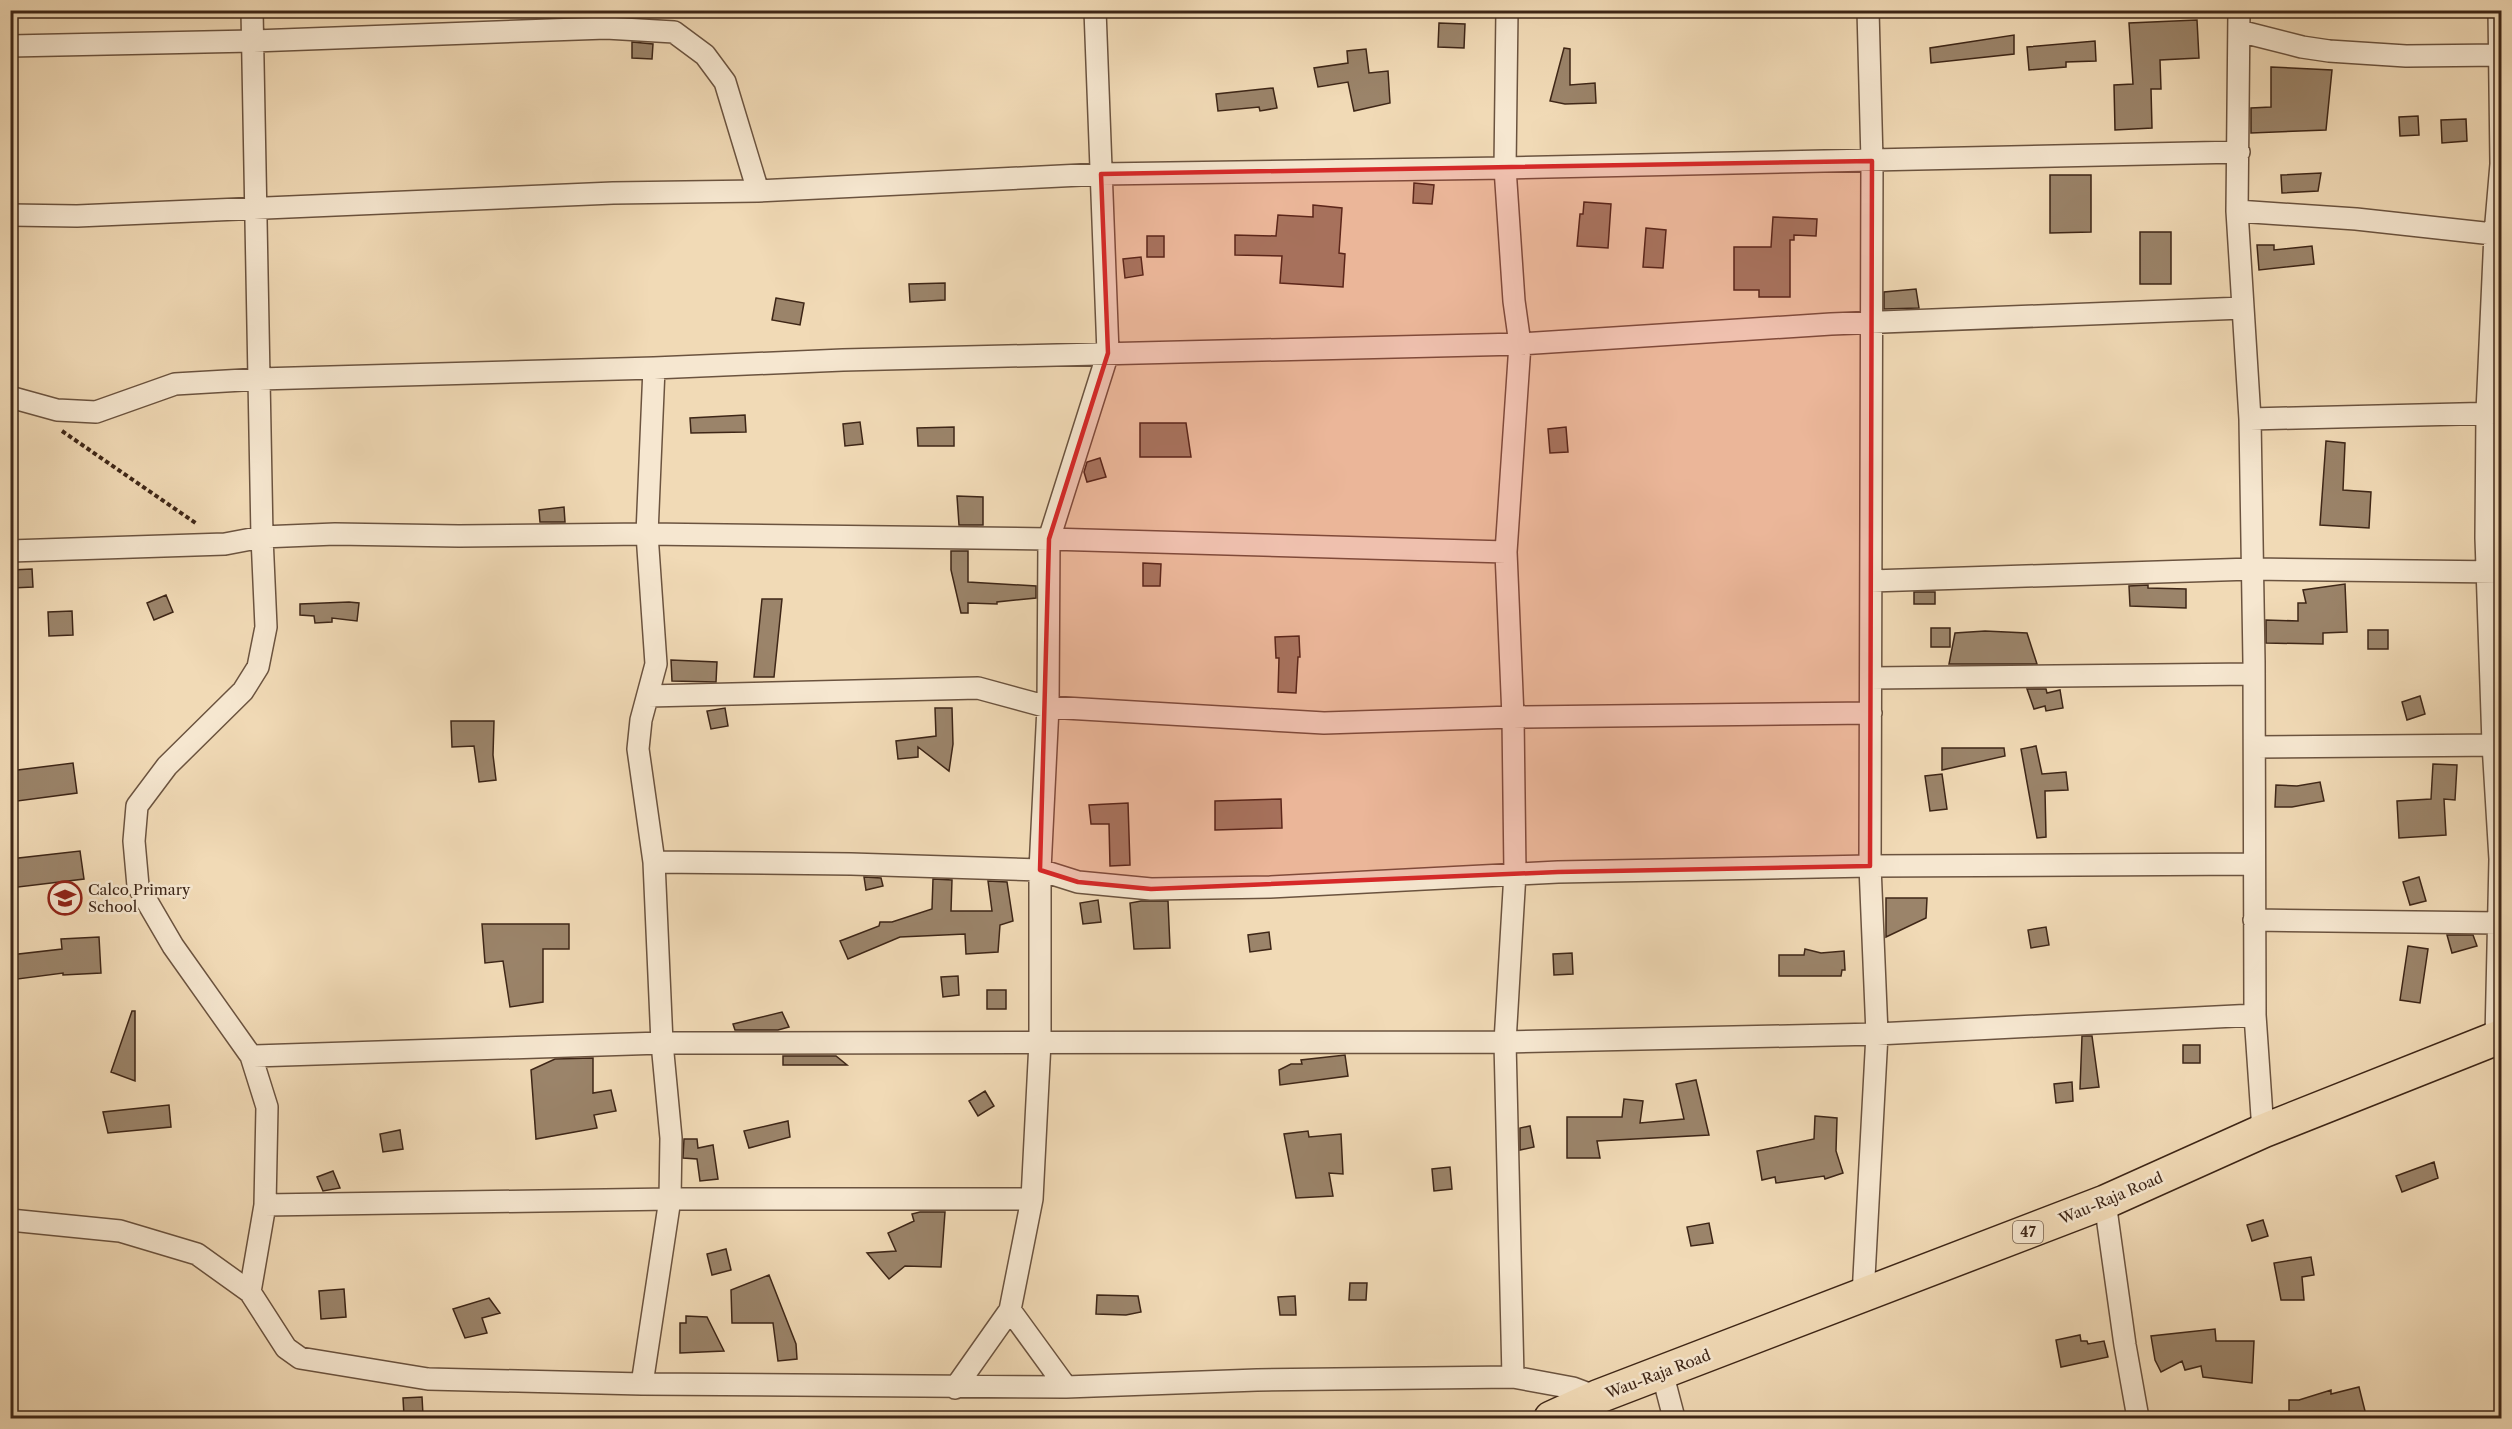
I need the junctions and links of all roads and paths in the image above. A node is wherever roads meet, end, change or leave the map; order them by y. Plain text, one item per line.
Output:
1 (252, 10) edge
2 (1095, 10) edge
3 (1507, 10) edge
4 (1868, 10) edge
5 (2499, 10) edge
6 (2239, 21) edge
7 (252, 41) junction
8 (10, 46) edge
9 (2501, 55) edge
10 (2239, 152) junction
11 (1872, 161) junction
12 (1505, 168) junction
13 (1101, 174) junction
14 (758, 191) junction
15 (256, 208) junction
16 (2237, 211) junction
17 (10, 215) edge
18 (2498, 234) edge
19 (2243, 308) junction
20 (1872, 322) junction
21 (1520, 344) junction
22 (1108, 353) junction
23 (654, 368) junction
24 (259, 379) junction
25 (10, 398) edge
26 (2494, 413) edge
27 (2250, 419) junction
28 (58, 429) dead end
29 (647, 534) junction
30 (262, 537) junction
31 (1049, 539) junction
32 (225, 544) junction
33 (10, 551) edge
34 (1506, 552) junction
35 (2252, 569) junction
36 (2494, 572) edge
37 (1871, 581) junction
38 (2254, 674) junction
39 (1870, 678) junction
40 (648, 696) junction
41 (1048, 707) junction
42 (1870, 713) junction
43 (1513, 717) junction
44 (2497, 745) edge
45 (2255, 747) junction
46 (654, 862) junction
47 (2253, 864) junction
48 (1870, 866) junction
49 (1040, 870) junction
50 (1515, 873) junction
51 (2254, 920) junction
52 (2500, 923) junction
53 (2255, 1015) junction
54 (1877, 1034) junction
55 (2500, 1041) edge
56 (1040, 1042) junction
57 (1505, 1042) junction
58 (662, 1043) junction
59 (251, 1056) junction
60 (2264, 1131) junction
61 (670, 1199) junction
62 (1032, 1199) junction
63 (2105, 1202) junction
64 (265, 1205) junction
65 (10, 1220) edge
66 (250, 1292) junction
67 (1863, 1296) junction
68 (1010, 1310) junction
69 (1662, 1372) junction
70 (1513, 1377) junction
71 (642, 1384) junction
72 (1066, 1387) junction
73 (955, 1388) junction
74 (1597, 1397) junction
75 (1551, 1419) edge
76 (1674, 1419) edge
77 (2138, 1419) edge

1 - 7 street
2 - 13 street
3 - 12 street
4 - 11 street
5 - 9 street
6 - 9 street
6 - 10 street
7 - 8 street
7 - 14 street
7 - 15 street
9 - 18 street
10 - 11 street
10 - 16 street
11 - 12 street
11 - 20 street
12 - 13 street
12 - 21 street
13 - 14 street
13 - 22 street
14 - 15 street
15 - 17 street
15 - 24 street
16 - 18 street
16 - 19 street
18 - 26 street
19 - 20 street
19 - 27 street
20 - 21 street
20 - 37 street
21 - 22 street
21 - 34 street
22 - 23 street
22 - 31 street
23 - 24 street
23 - 29 street
24 - 25 street
24 - 30 street
26 - 27 street
26 - 36 street
27 - 35 street
28 - 32 path
29 - 30 street
29 - 31 street
29 - 40 street
30 - 32 street
30 - 59 street
31 - 34 street
31 - 41 street
32 - 33 street
34 - 43 street
35 - 36 street
35 - 37 street
35 - 38 street
36 - 44 street
37 - 39 street
38 - 39 street
38 - 45 street
39 - 42 street
40 - 41 street
40 - 46 street
41 - 43 street
41 - 49 street
42 - 43 street
42 - 48 street
43 - 50 street
44 - 45 street
44 - 52 street
45 - 47 street
46 - 49 street
46 - 58 street
47 - 48 street
47 - 51 street
48 - 50 street
48 - 54 street
49 - 50 street
49 - 56 street
50 - 57 street
51 - 52 street
51 - 53 street
52 - 55 street
53 - 54 street
53 - 60 street
54 - 57 street
54 - 67 street
55 - 60 main road, Wau-Raja Road / 47
56 - 57 street
56 - 58 street
56 - 62 street
57 - 70 street
58 - 59 street
58 - 61 street
59 - 64 street
60 - 63 main road, Wau-Raja Road / 47
61 - 62 street
61 - 64 street
61 - 71 street
62 - 68 street
63 - 67 main road, Wau-Raja Road / 47
63 - 77 street
64 - 66 street
65 - 66 street
66 - 71 street
67 - 69 main road, Wau-Raja Road / 47
68 - 72 street
68 - 73 street
69 - 74 main road, Wau-Raja Road / 47
69 - 76 street
70 - 72 street
70 - 74 street
71 - 73 street
72 - 73 street
74 - 75 main road, Wau-Raja Road / 47

